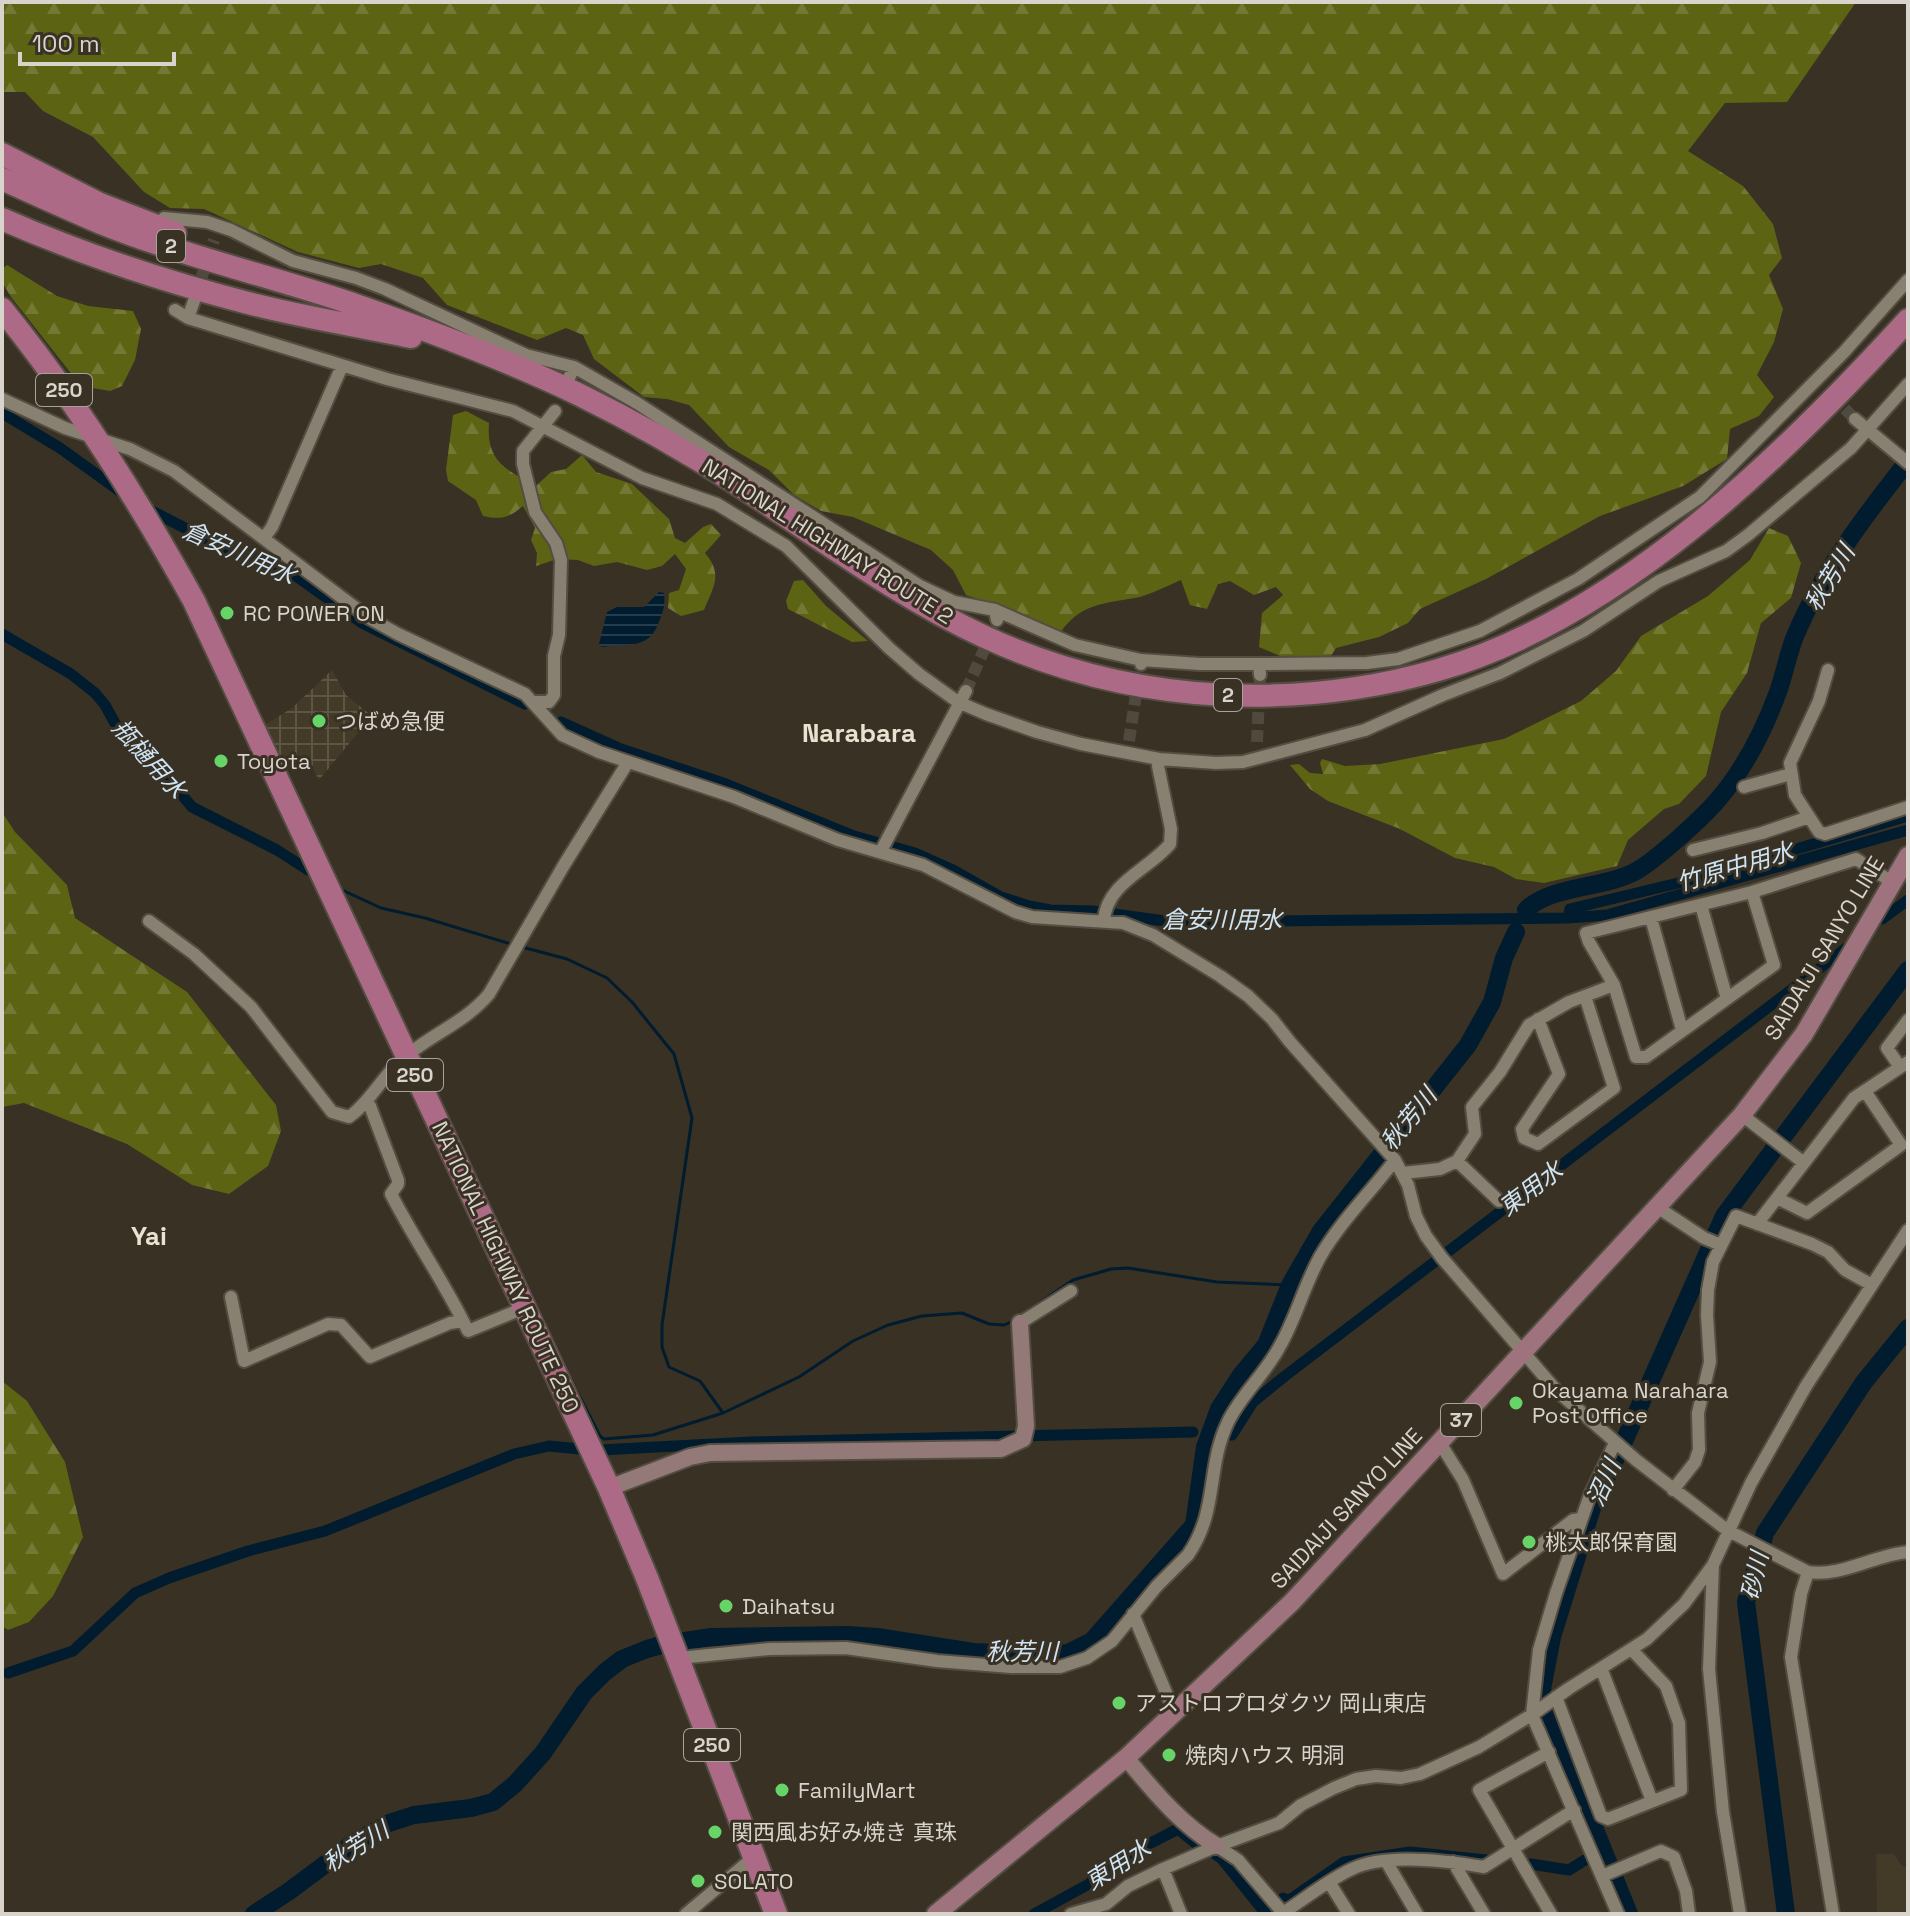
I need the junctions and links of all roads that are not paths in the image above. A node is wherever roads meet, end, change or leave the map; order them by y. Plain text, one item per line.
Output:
1 (2, 154) edge
2 (2, 179) edge
3 (164, 218) dead end
4 (2, 222) edge
5 (218, 227) junction
6 (214, 240) tunnel mouth
7 (1908, 280) edge
8 (194, 301) tunnel mouth
9 (345, 302) junction
10 (2, 309) edge
11 (175, 310) dead end
12 (188, 318) junction
13 (1908, 320) edge
14 (505, 361) junction
15 (342, 366) junction
16 (1818, 378) junction
17 (1908, 384) edge
18 (1827, 390) tunnel mouth
19 (2, 399) edge
20 (555, 411) dead end
21 (1855, 419) tunnel mouth
22 (544, 426) junction
23 (1866, 430) junction
24 (96, 436) junction
25 (1905, 460) edge
26 (264, 538) junction
27 (1828, 670) dead end
28 (962, 696) junction
29 (534, 702) junction
30 (1257, 742) tunnel mouth
31 (1257, 757) junction
32 (1159, 759) junction
33 (628, 762) junction
34 (1791, 774) junction
35 (1744, 787) dead end
36 (1908, 807) edge
37 (1809, 817) junction
38 (883, 846) junction
39 (1693, 850) dead end
40 (1908, 856) edge
41 (1892, 882) junction
42 (1752, 892) junction
43 (1701, 905) junction
44 (1104, 915) junction
45 (1651, 918) junction
46 (149, 921) dead end
47 (1614, 985) junction
48 (1585, 996) junction
49 (1727, 999) junction
50 (1538, 1019) junction
51 (1908, 1020) edge
52 (1682, 1030) junction
53 (406, 1057) junction
54 (1904, 1065) edge
55 (1865, 1091) junction
56 (366, 1101) junction
57 (1742, 1115) junction
58 (1393, 1156) junction
59 (1457, 1161) junction
60 (1804, 1163) junction
61 (1403, 1173) junction
62 (1777, 1198) junction
63 (1499, 1201) dead end
64 (1657, 1207) junction
65 (1757, 1224) junction
66 (1908, 1230) edge
67 (1721, 1245) junction
68 (1872, 1285) junction
69 (1071, 1291) dead end
70 (231, 1297) dead end
71 (524, 1308) junction
72 (463, 1321) junction
73 (1020, 1323) joint
74 (1523, 1353) junction
75 (1440, 1443) junction
76 (1615, 1443) junction
77 (609, 1488) junction
78 (1673, 1490) junction
79 (1581, 1519) junction
80 (1730, 1531) junction
81 (1908, 1552) edge
82 (1713, 1565) junction
83 (1805, 1570) junction
84 (1133, 1614) junction
85 (1631, 1649) junction
86 (678, 1656) junction
87 (1601, 1668) junction
88 (1556, 1698) junction
89 (1176, 1711) junction
90 (1533, 1715) junction
91 (1549, 1752) junction
92 (1126, 1758) junction
93 (1652, 1801) junction
94 (1574, 1810) junction
95 (1217, 1846) junction
96 (1513, 1848) junction
97 (754, 1857) junction
98 (1386, 1861) junction
99 (1453, 1862) junction
100 (1163, 1869) junction
101 (1602, 1876) junction
102 (1329, 1882) junction
103 (766, 1889) junction
104 (686, 1914) edge
105 (776, 1914) edge
106 (786, 1914) edge
107 (936, 1914) edge
108 (1071, 1914) edge
109 (1181, 1914) edge
110 (1284, 1914) edge
111 (1349, 1914) edge
112 (1417, 1914) edge
113 (1484, 1914) edge
114 (1551, 1914) edge
115 (1618, 1914) edge
116 (1689, 1914) edge
117 (1740, 1914) edge
118 (1833, 1914) edge

1 - 9 highway
2 - 9 highway, NATIONAL HIGHWAY ROUTE 2 / 2
3 - 5 street
4 - 14 highway
5 - 6 street
5 - 16 street
7 - 16 street
8 - 12 street
9 - 14 highway, NATIONAL HIGHWAY ROUTE 2 / 2
10 - 24 highway, NATIONAL HIGHWAY ROUTE 250 / 250
11 - 12 street
12 - 15 street
13 - 14 highway, NATIONAL HIGHWAY ROUTE 2 / 2
15 - 22 street
15 - 26 street
16 - 18 street
17 - 23 street
19 - 24 street
20 - 22 street
21 - 23 street
22 - 28 street
22 - 29 street
23 - 25 street
23 - 31 street
24 - 26 street
24 - 53 highway, NATIONAL HIGHWAY ROUTE 250 / 250
26 - 29 street
27 - 34 street
28 - 32 street
28 - 38 street
29 - 33 street
30 - 31 street
31 - 32 street
32 - 44 street
33 - 38 street
33 - 53 street
34 - 35 street
34 - 37 street
36 - 37 street
37 - 39 street
38 - 44 street
40 - 41 main road, SAIDAIJI SANYO LINE / 37
41 - 42 street
41 - 57 main road, SAIDAIJI SANYO LINE / 37
42 - 43 street
42 - 49 street
43 - 45 street
43 - 49 street
44 - 58 street
45 - 47 street
45 - 52 street
46 - 56 street
47 - 48 street
47 - 52 street
48 - 50 street
48 - 50 street
49 - 52 street
50 - 59 street
51 - 54 street
53 - 56 street
53 - 71 highway, NATIONAL HIGHWAY ROUTE 250 / 250
54 - 55 street
55 - 60 street
55 - 62 street
56 - 72 street
57 - 60 street
57 - 64 main road, SAIDAIJI SANYO LINE / 37
58 - 61 street
58 - 84 street
59 - 61 street
59 - 63 street
60 - 62 street
61 - 74 street
62 - 65 street
64 - 67 street
64 - 74 main road, SAIDAIJI SANYO LINE / 37
65 - 67 street
65 - 68 street
66 - 68 street
67 - 78 street
68 - 80 street
69 - 73 street
70 - 72 street
71 - 72 street
71 - 77 highway, NATIONAL HIGHWAY ROUTE 250 / 250
73 - 77 street
74 - 75 main road, SAIDAIJI SANYO LINE / 37
74 - 76 street
75 - 79 street
75 - 89 main road, SAIDAIJI SANYO LINE / 37
76 - 78 street
76 - 79 street
77 - 86 highway, NATIONAL HIGHWAY ROUTE 250 / 250
78 - 80 street
79 - 90 street
80 - 82 street
80 - 83 street
81 - 83 street
82 - 85 street
82 - 117 street
83 - 118 street
84 - 86 street
84 - 89 street
85 - 87 street
85 - 93 street
86 - 97 highway, NATIONAL HIGHWAY ROUTE 250 / 250
87 - 88 street
87 - 93 street
88 - 90 street
88 - 93 street
89 - 92 main road, SAIDAIJI SANYO LINE / 37
90 - 91 street
90 - 95 street
91 - 94 street
91 - 96 street
92 - 95 street
92 - 107 main road, SAIDAIJI SANYO LINE / 37
94 - 96 street
94 - 101 street
95 - 100 street
95 - 110 street
96 - 99 street
96 - 114 street
97 - 103 highway, NATIONAL HIGHWAY ROUTE 250 / 250
97 - 104 street
98 - 99 street
98 - 102 street
98 - 112 street
99 - 113 street
100 - 108 street
100 - 109 street
101 - 115 street
101 - 116 street
102 - 110 street
102 - 111 street
103 - 105 highway, NATIONAL HIGHWAY ROUTE 250 / 250
103 - 106 highway, 250

